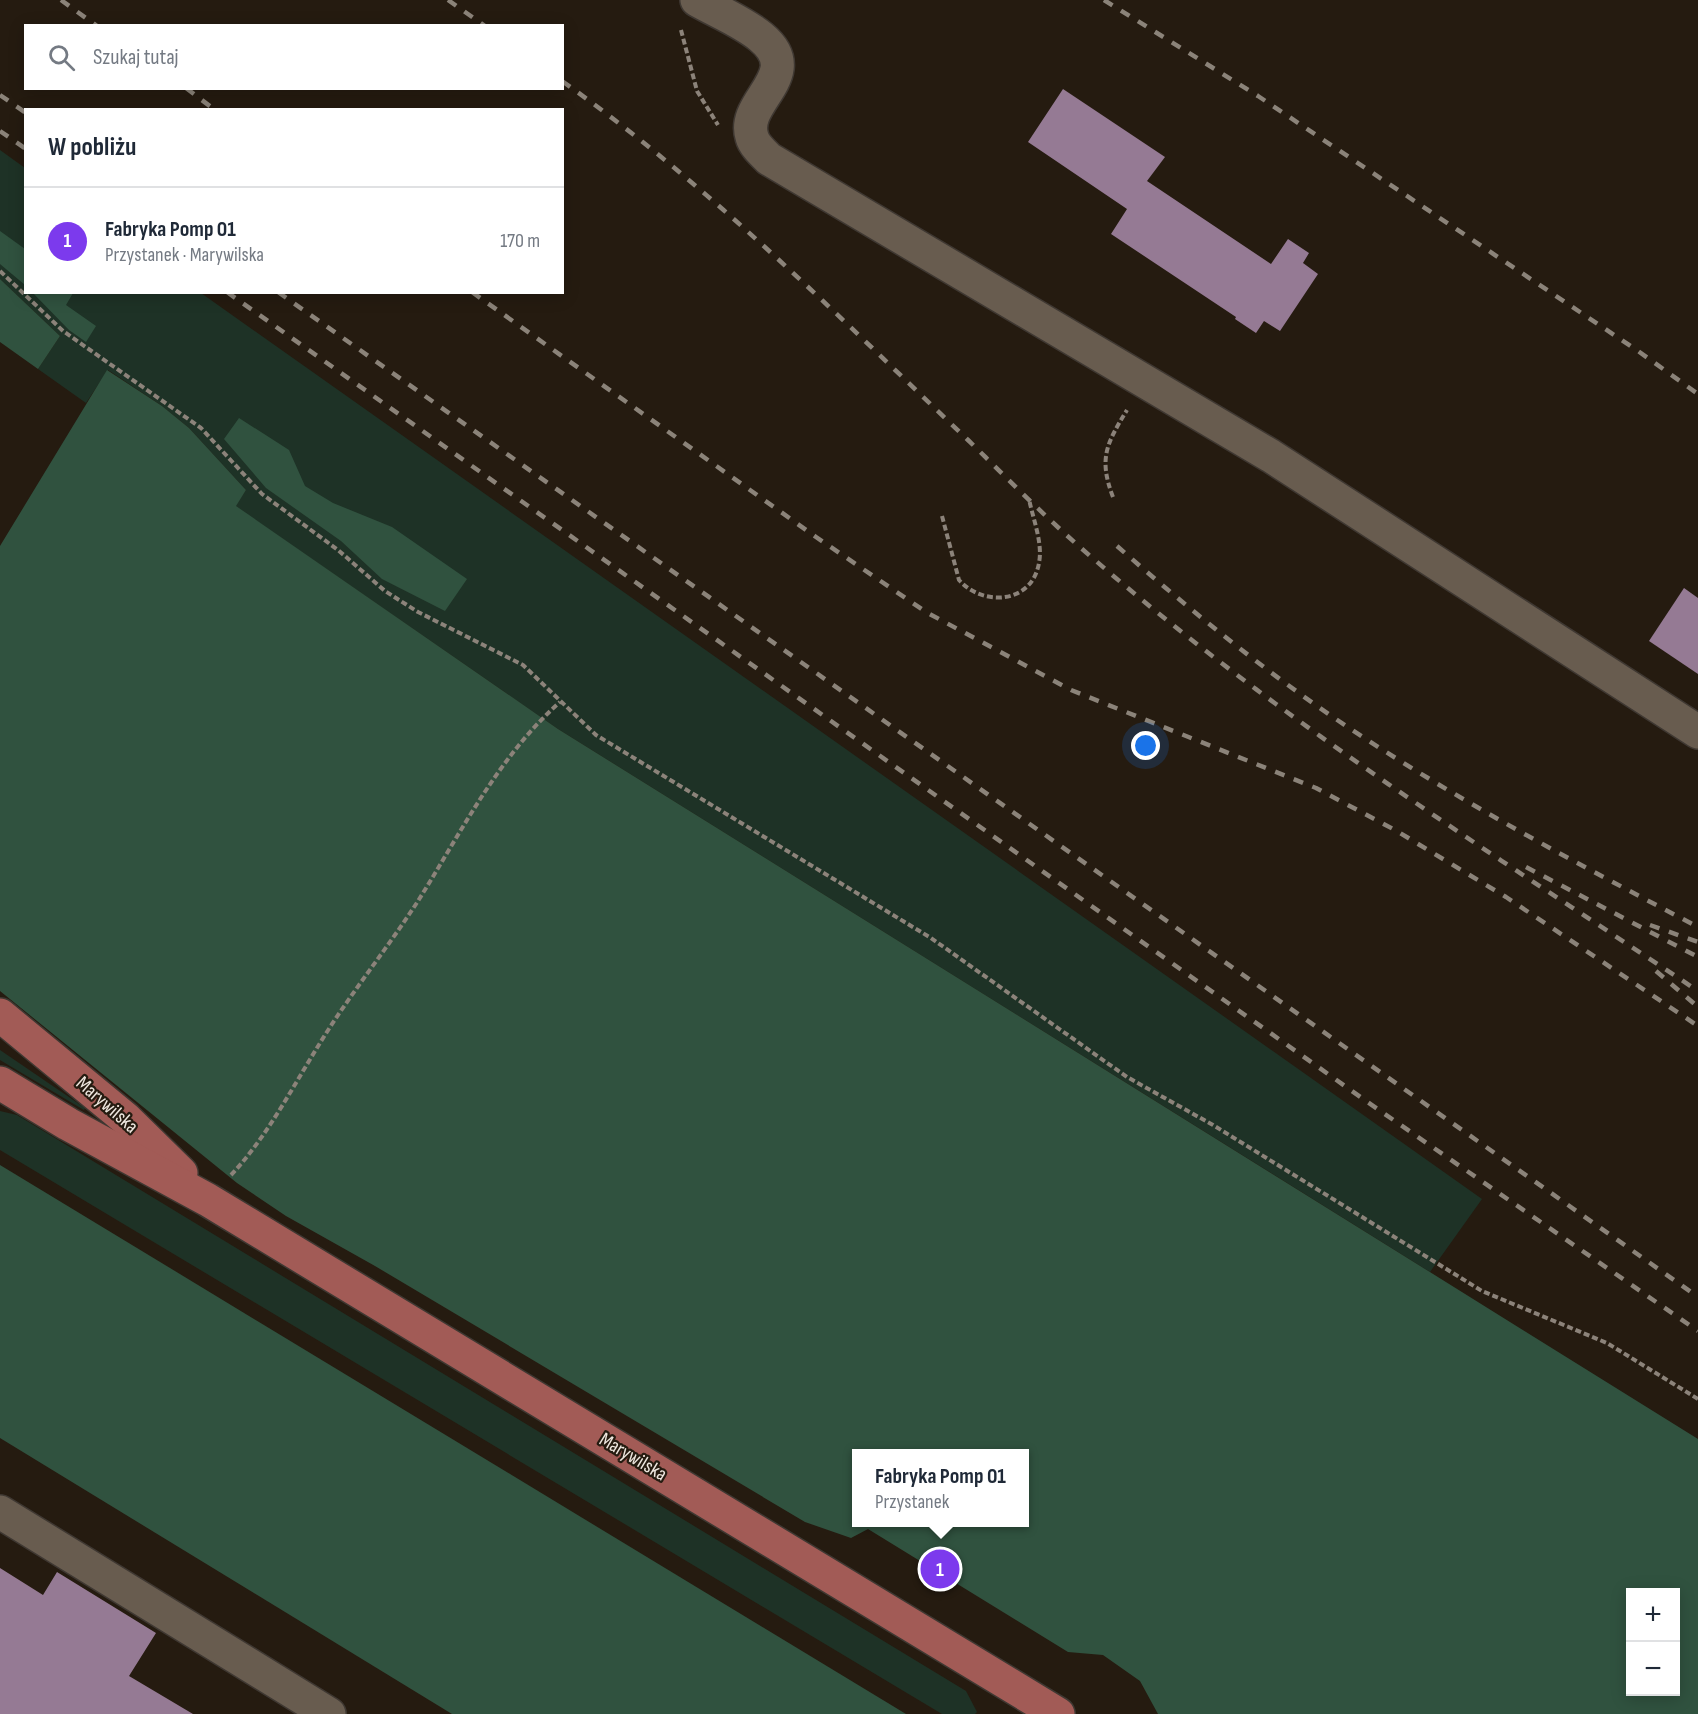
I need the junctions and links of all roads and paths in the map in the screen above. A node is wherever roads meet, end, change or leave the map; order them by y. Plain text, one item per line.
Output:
1 (687, 10) edge
2 (751, 137) junction
3 (0, 271) edge
4 (24, 294) edge
5 (24, 294) edge
6 (1145, 381) junction
7 (1113, 497) dead end
8 (1029, 499) dead end
9 (942, 516) dead end
10 (560, 702) junction
11 (1698, 732) edge
12 (0, 1015) edge
13 (0, 1083) edge
14 (208, 1200) junction
15 (1698, 1399) edge
16 (0, 1512) edge
17 (1054, 1713) edge
18 (329, 1714) edge

1 - 2 path
1 - 2 lane
2 - 6 lane
3 - 4 path
5 - 10 path
6 - 7 path
6 - 11 lane
8 - 9 path
10 - 14 path
10 - 15 path
12 - 14 main road, Marywilska
13 - 14 main road, Marywilska
14 - 17 main road, Marywilska
16 - 18 lane

